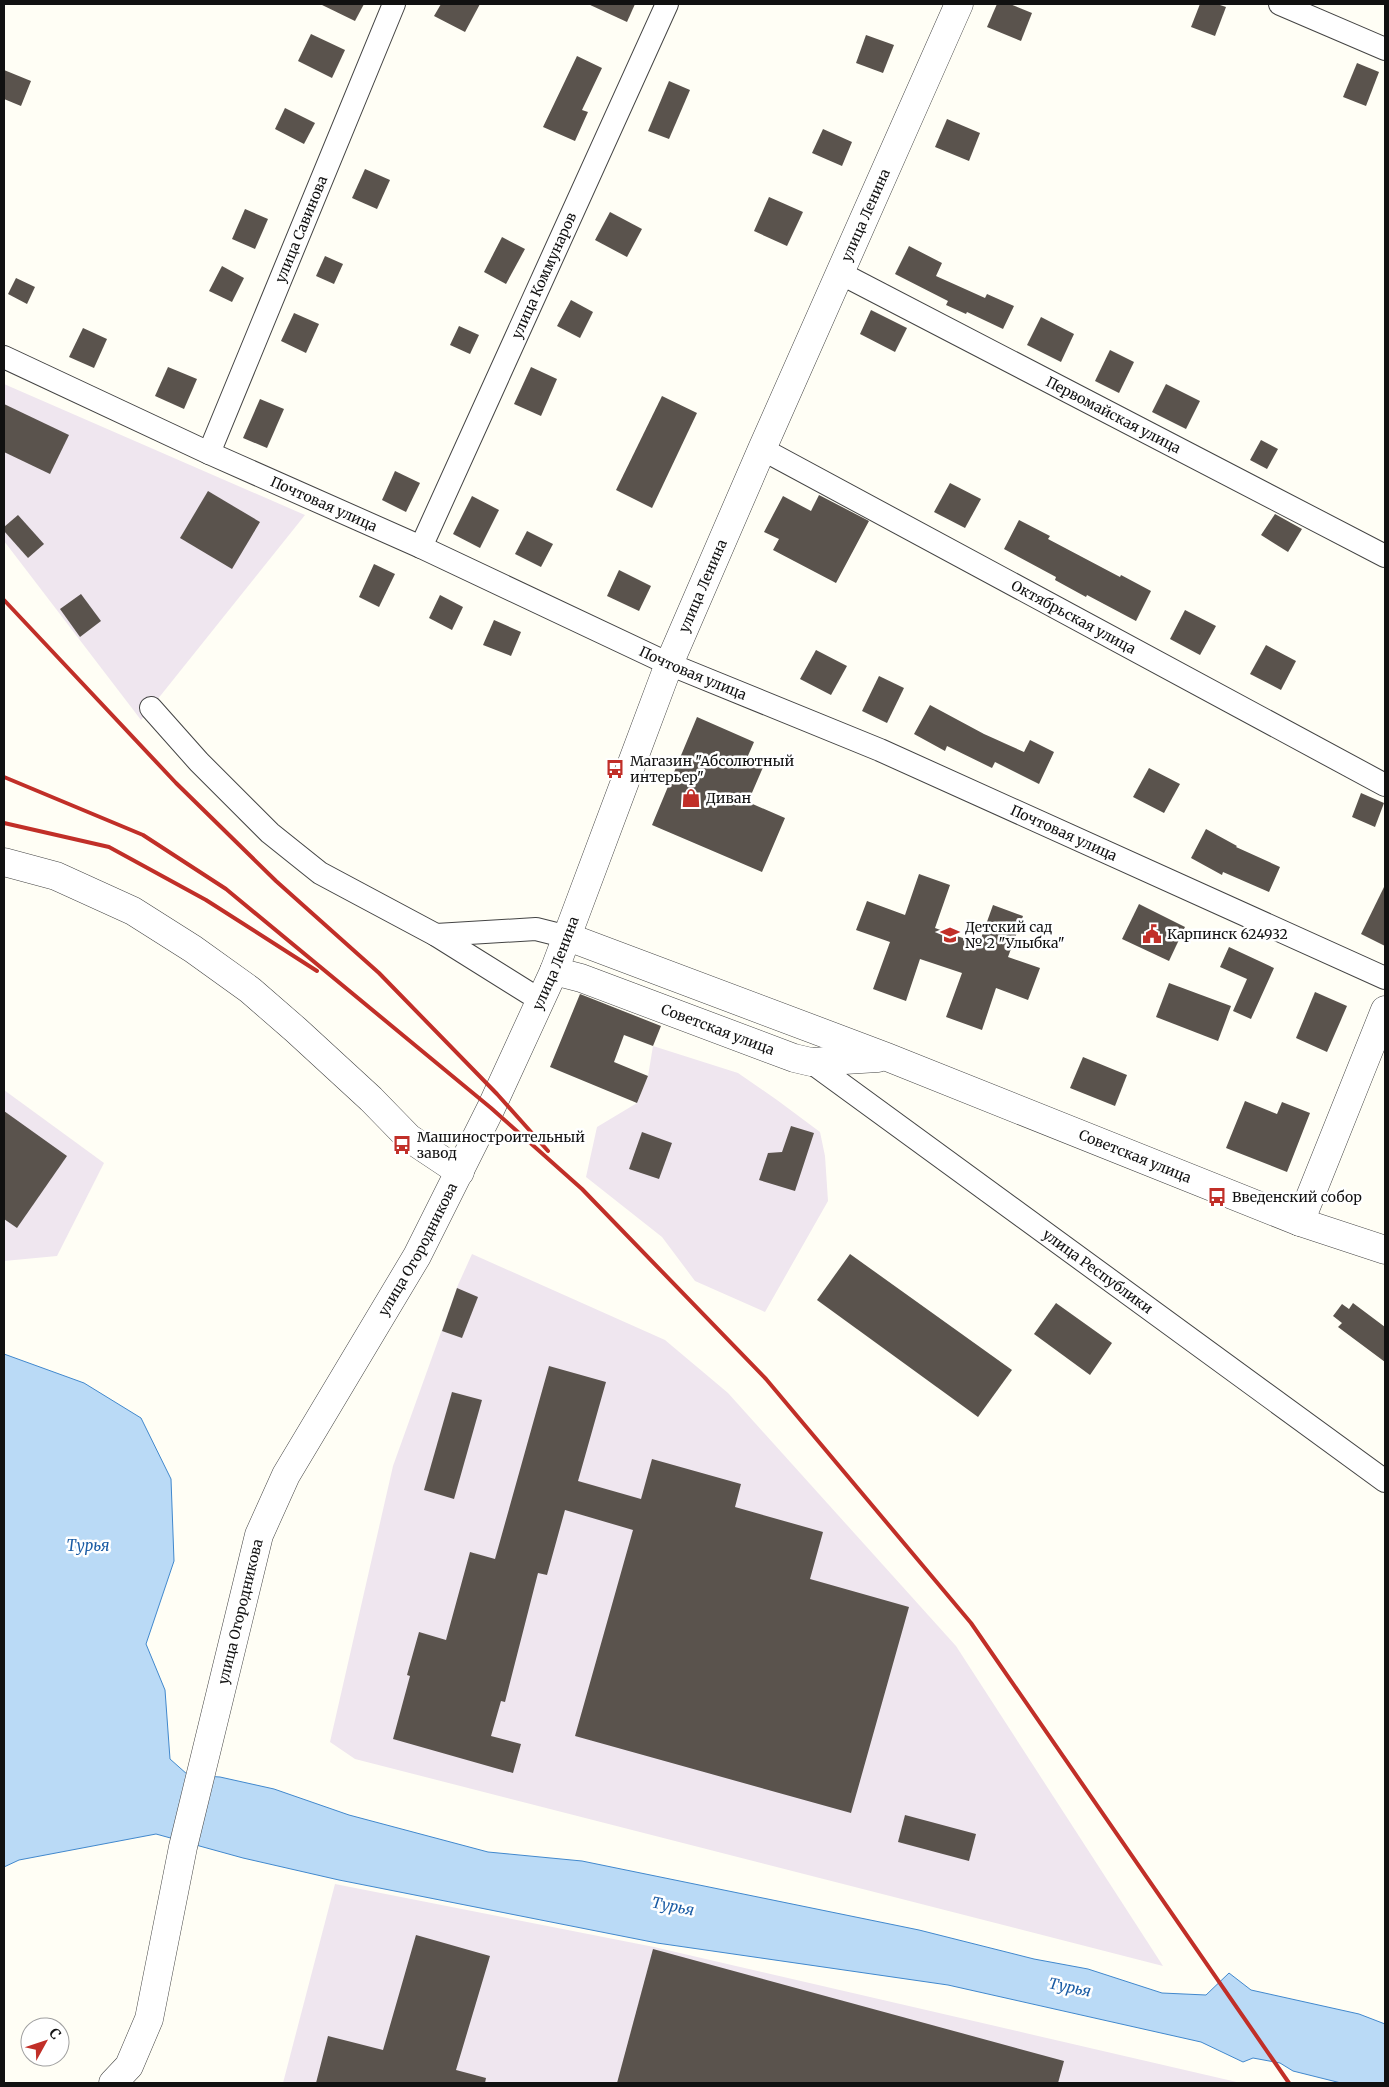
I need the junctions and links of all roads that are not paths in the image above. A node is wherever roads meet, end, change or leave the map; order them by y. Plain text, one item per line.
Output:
1 (394, 4) edge
2 (667, 4) edge
3 (959, 4) edge
4 (1280, 4) edge
5 (1385, 49) edge
6 (840, 273) junction
7 (4, 357) edge
8 (762, 449) junction
9 (209, 453) junction
10 (421, 547) junction
11 (1385, 556) edge
12 (670, 664) junction
13 (151, 708) dead end
14 (1385, 785) edge
15 (4, 862) edge
16 (436, 935) junction
17 (568, 936) junction
18 (554, 971) junction
19 (1385, 978) edge
20 (540, 1000) junction
21 (1385, 1010) edge
22 (887, 1058) junction
23 (811, 1062) junction
24 (460, 1172) junction
25 (1300, 1222) junction
26 (1385, 1250) edge
27 (1385, 1481) edge
28 (113, 2083) edge

1 - 9 street, улица Савинова
2 - 10 street, улица Коммунаров
3 - 6 street, улица Ленина
4 - 5 street
6 - 8 street, улица Ленина
6 - 11 street, Первомайская улица
7 - 9 street, Почтовая улица
8 - 12 street, улица Ленина
8 - 14 street, Октябрьская улица
9 - 10 street, Почтовая улица
10 - 12 street, Почтовая улица
12 - 17 street, улица Ленина
12 - 19 street, Почтовая улица
13 - 16 street
15 - 24 street
16 - 17 street
16 - 20 street
17 - 18 street, улица Ленина
17 - 22 street, Советская улица
18 - 20 street, улица Ленина
18 - 23 street, Советская улица
20 - 24 street, улица Ленина
21 - 25 street
22 - 23 street, Советская улица
22 - 25 street, Советская улица
23 - 27 street, улица Республики
24 - 28 street, улица Огородникова
25 - 26 street, Советская улица

